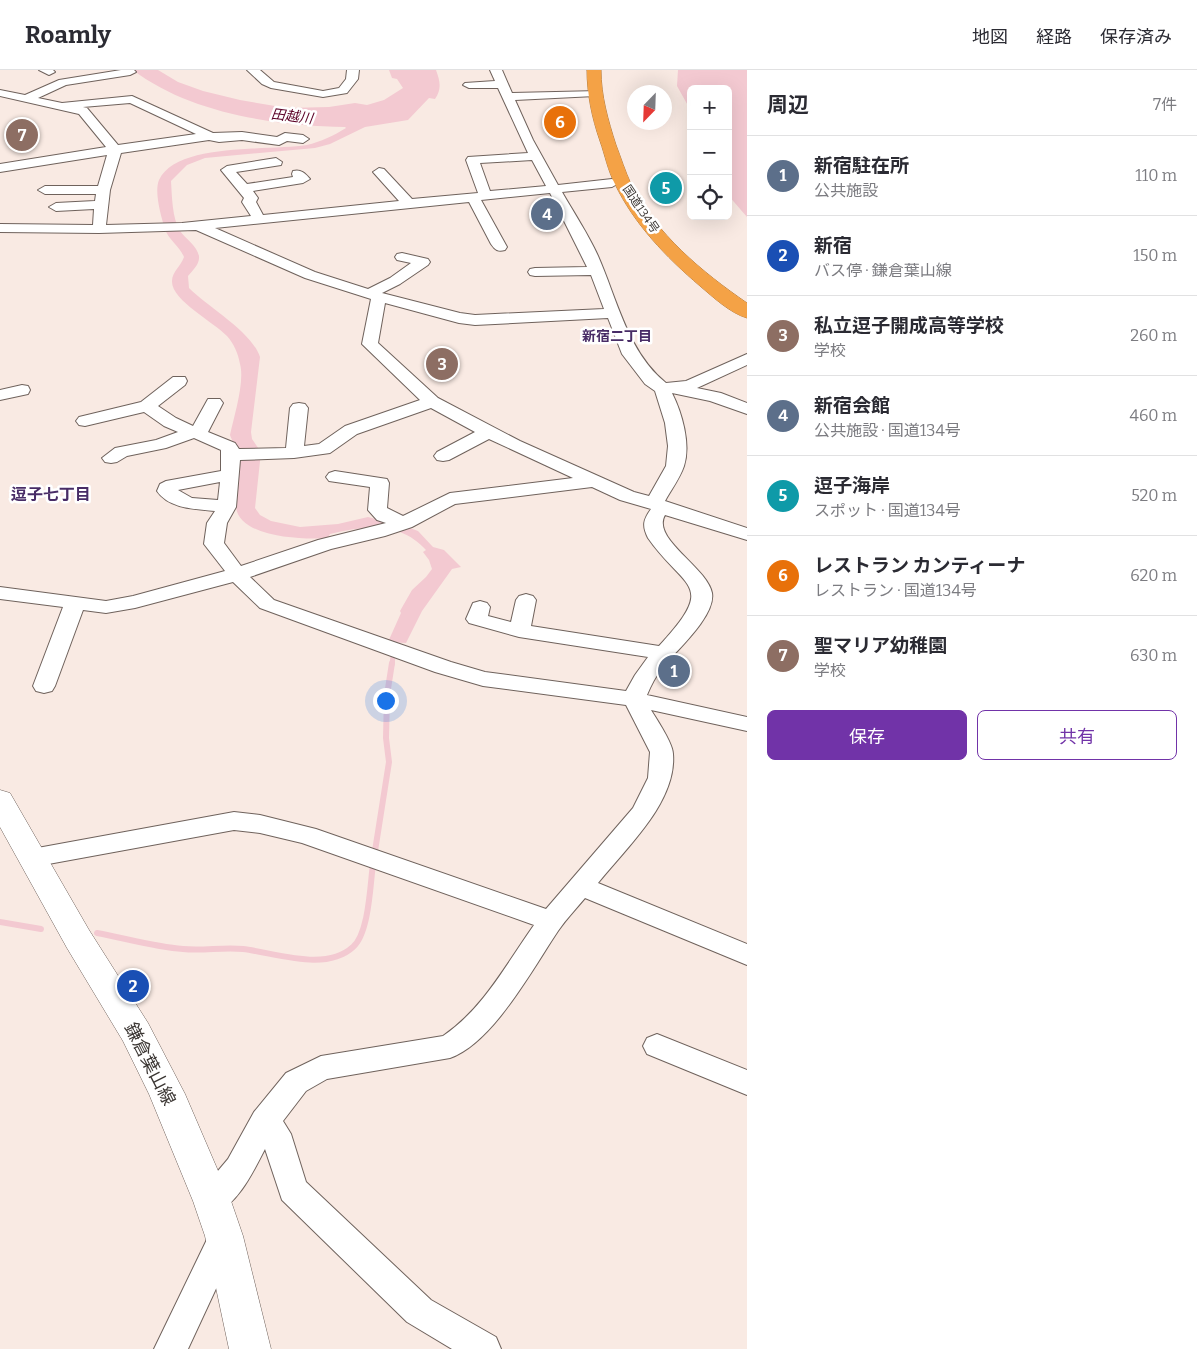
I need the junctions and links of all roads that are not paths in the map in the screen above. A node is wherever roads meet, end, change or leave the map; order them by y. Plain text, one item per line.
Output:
1 (253, 70) edge
2 (353, 70) edge
3 (496, 70) edge
4 (594, 70) edge
5 (130, 72) dead end
6 (503, 84) junction
7 (469, 85) dead end
8 (290, 89) junction
9 (0, 93) edge
10 (595, 93) junction
11 (507, 97) junction
12 (26, 99) junction
13 (279, 99) dead end
14 (62, 106) junction
15 (209, 136) junction
16 (303, 139) dead end
17 (499, 145) dead end
18 (115, 150) junction
19 (535, 156) junction
20 (513, 158) junction
21 (276, 162) dead end
22 (0, 168) edge
23 (379, 172) dead end
24 (298, 174) dead end
25 (612, 183) dead end
26 (244, 188) junction
27 (551, 188) junction
28 (104, 190) junction
29 (43, 191) dead end
30 (479, 197) junction
31 (409, 204) junction
32 (101, 205) junction
33 (56, 207) dead end
34 (260, 220) junction
35 (198, 226) junction
36 (0, 228) edge
37 (99, 229) junction
38 (500, 247) dead end
39 (402, 256) dead end
40 (596, 271) junction
41 (535, 272) dead end
42 (374, 296) junction
43 (747, 312) edge
44 (614, 313) junction
45 (747, 359) edge
46 (179, 381) dead end
47 (668, 388) junction
48 (22, 390) dead end
49 (0, 395) edge
50 (432, 402) junction
51 (214, 403) dead end
52 (147, 406) junction
53 (299, 408) dead end
54 (747, 410) edge
55 (85, 421) dead end
56 (195, 432) junction
57 (488, 432) junction
58 (294, 452) junction
59 (234, 455) junction
60 (444, 456) dead end
61 (111, 458) dead end
62 (230, 475) junction
63 (335, 477) dead end
64 (595, 481) junction
65 (658, 505) junction
66 (227, 507) junction
67 (402, 523) junction
68 (747, 534) edge
69 (238, 574) junction
70 (0, 593) edge
71 (526, 600) dead end
72 (75, 603) junction
73 (480, 607) dead end
74 (519, 632) junction
75 (664, 653) junction
76 (44, 686) dead end
77 (634, 699) junction
78 (747, 724) edge
79 (0, 800) edge
80 (32, 858) junction
81 (581, 886) junction
82 (551, 921) junction
83 (747, 955) edge
84 (657, 1046) dead end
85 (747, 1083) edge
86 (265, 1121) junction
87 (212, 1201) junction
88 (224, 1236) junction
89 (171, 1349) edge
90 (250, 1349) edge
91 (484, 1349) edge

1 - 8 street
2 - 8 street
3 - 6 street
4 - 10 highway, 国道134号
5 - 12 street
6 - 7 street
6 - 11 street
8 - 13 street
9 - 12 street
10 - 11 street
10 - 43 highway, 国道134号
11 - 19 street
12 - 14 street
14 - 15 street
14 - 18 street
15 - 16 street
15 - 18 street
17 - 20 street
18 - 22 street
18 - 28 street
19 - 20 street
19 - 27 street
20 - 30 street
21 - 26 street
23 - 31 street
24 - 26 street
25 - 27 street
26 - 34 street
27 - 30 street
27 - 40 street
28 - 29 street
28 - 32 street
30 - 31 street
30 - 38 street
31 - 34 street
32 - 33 street
32 - 37 street
34 - 35 street
35 - 37 street
35 - 42 street
36 - 37 street
39 - 42 street
40 - 41 street
40 - 44 street
42 - 44 street
42 - 50 street
44 - 47 street
45 - 47 street
46 - 52 street
47 - 54 street
47 - 65 street
48 - 49 street
50 - 57 street
50 - 58 street
51 - 56 street
52 - 55 street
52 - 56 street
53 - 58 street
56 - 59 street
56 - 61 street
57 - 60 street
57 - 64 street
58 - 59 street
59 - 62 street
62 - 66 street
62 - 66 street
63 - 67 street
64 - 65 street
64 - 67 street
65 - 68 street
65 - 75 street
66 - 69 street
67 - 69 street
69 - 72 street
69 - 77 street
70 - 72 street
71 - 74 street
72 - 76 street
73 - 74 street
74 - 75 street
75 - 77 street
77 - 78 street
77 - 81 street
79 - 80 main road, 鎌倉葉山線
80 - 82 street
80 - 87 main road, 鎌倉葉山線
81 - 82 street
81 - 83 street
82 - 86 street
84 - 85 street
86 - 87 street
86 - 91 street
87 - 88 main road, 鎌倉葉山線
88 - 89 street
88 - 90 main road, 鎌倉葉山線

